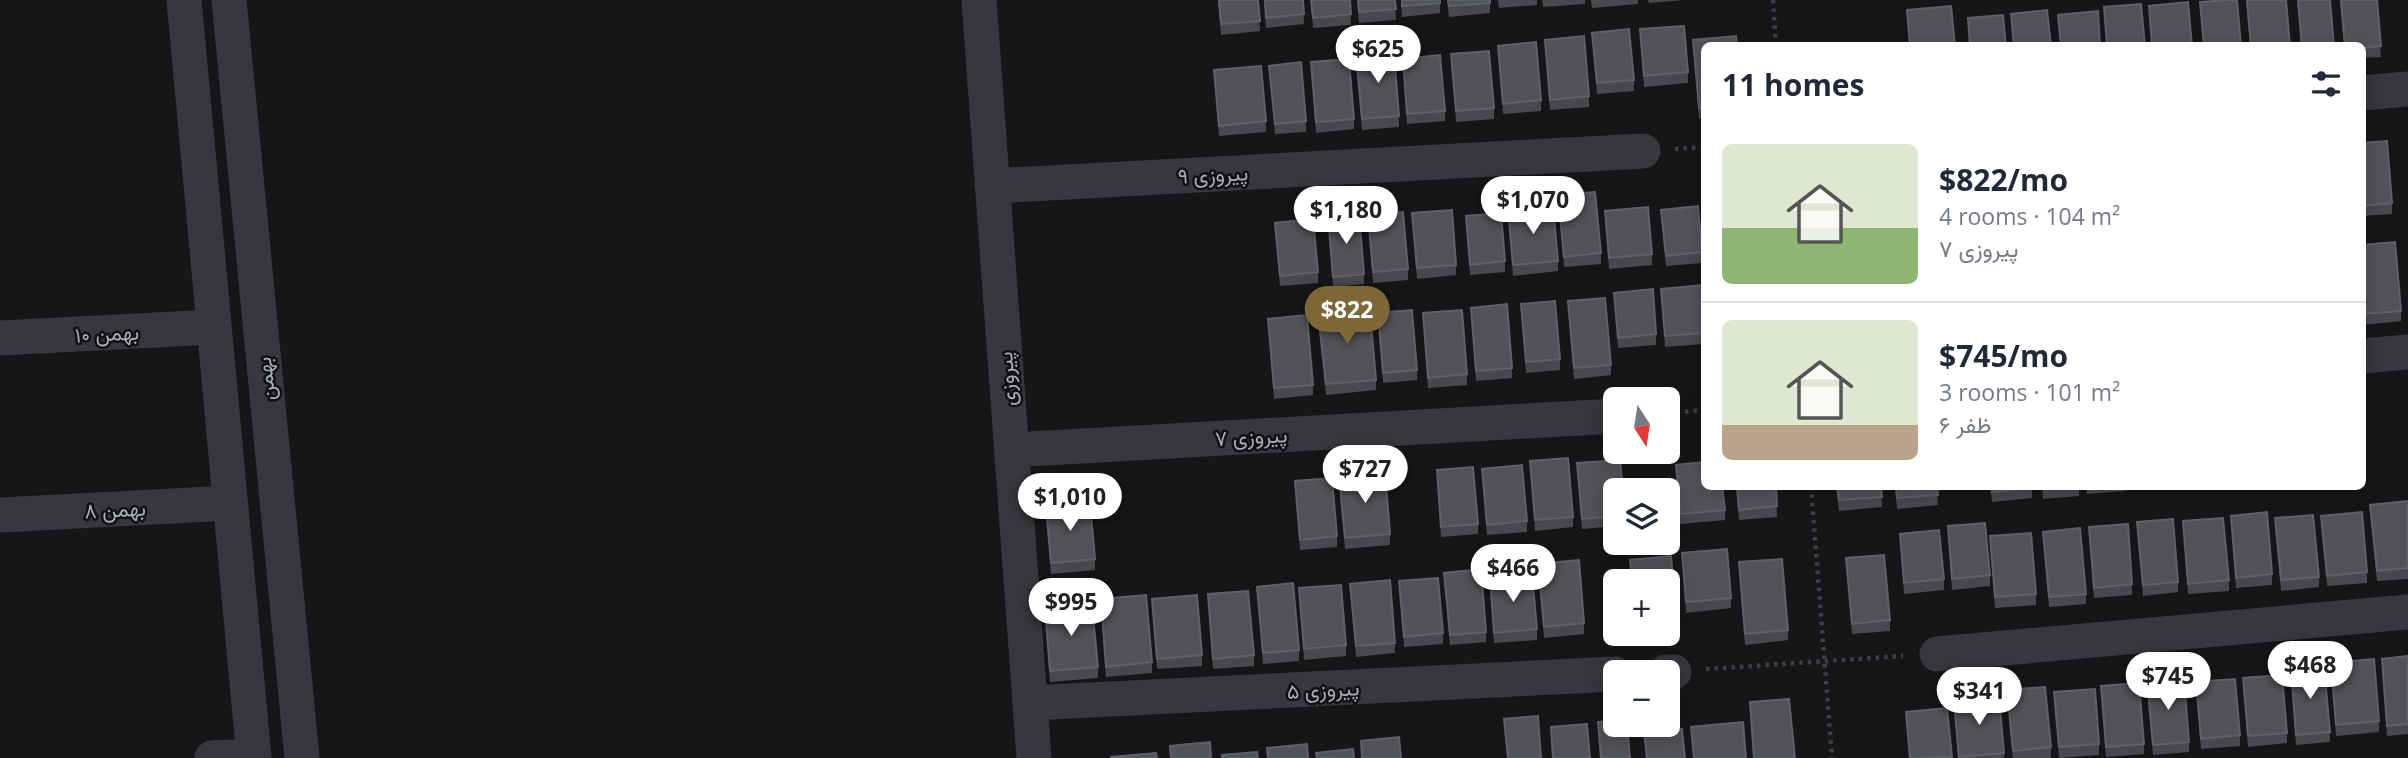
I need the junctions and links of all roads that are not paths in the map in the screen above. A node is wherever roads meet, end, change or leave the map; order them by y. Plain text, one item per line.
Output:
1 (184, 0) edge
2 (229, 0) edge
3 (979, 0) edge
4 (2408, 89) edge
5 (2366, 93) edge
6 (1643, 151) dead end
7 (992, 186) junction
8 (214, 327) junction
9 (0, 338) edge
10 (2408, 352) edge
11 (2366, 356) edge
12 (1603, 417) edge
13 (1012, 450) junction
14 (230, 503) junction
15 (0, 515) edge
16 (2408, 612) edge
17 (1937, 654) road end
18 (1603, 675) edge
19 (1030, 703) junction
20 (254, 757) edge
21 (212, 758) edge
22 (302, 758) edge
23 (1034, 758) edge

1 - 8 street
2 - 22 street, بهمن
3 - 7 street, پیروزی
4 - 5 street
6 - 7 street, پیروزی ۹
7 - 13 street, پیروزی
8 - 9 street, بهمن ۱۰
8 - 14 street
10 - 11 street
12 - 13 street, پیروزی ۷
13 - 19 street, پیروزی
14 - 15 street, بهمن ۸
14 - 20 street
16 - 17 street
18 - 19 street, پیروزی ۵
19 - 23 street, پیروزی
20 - 21 street

